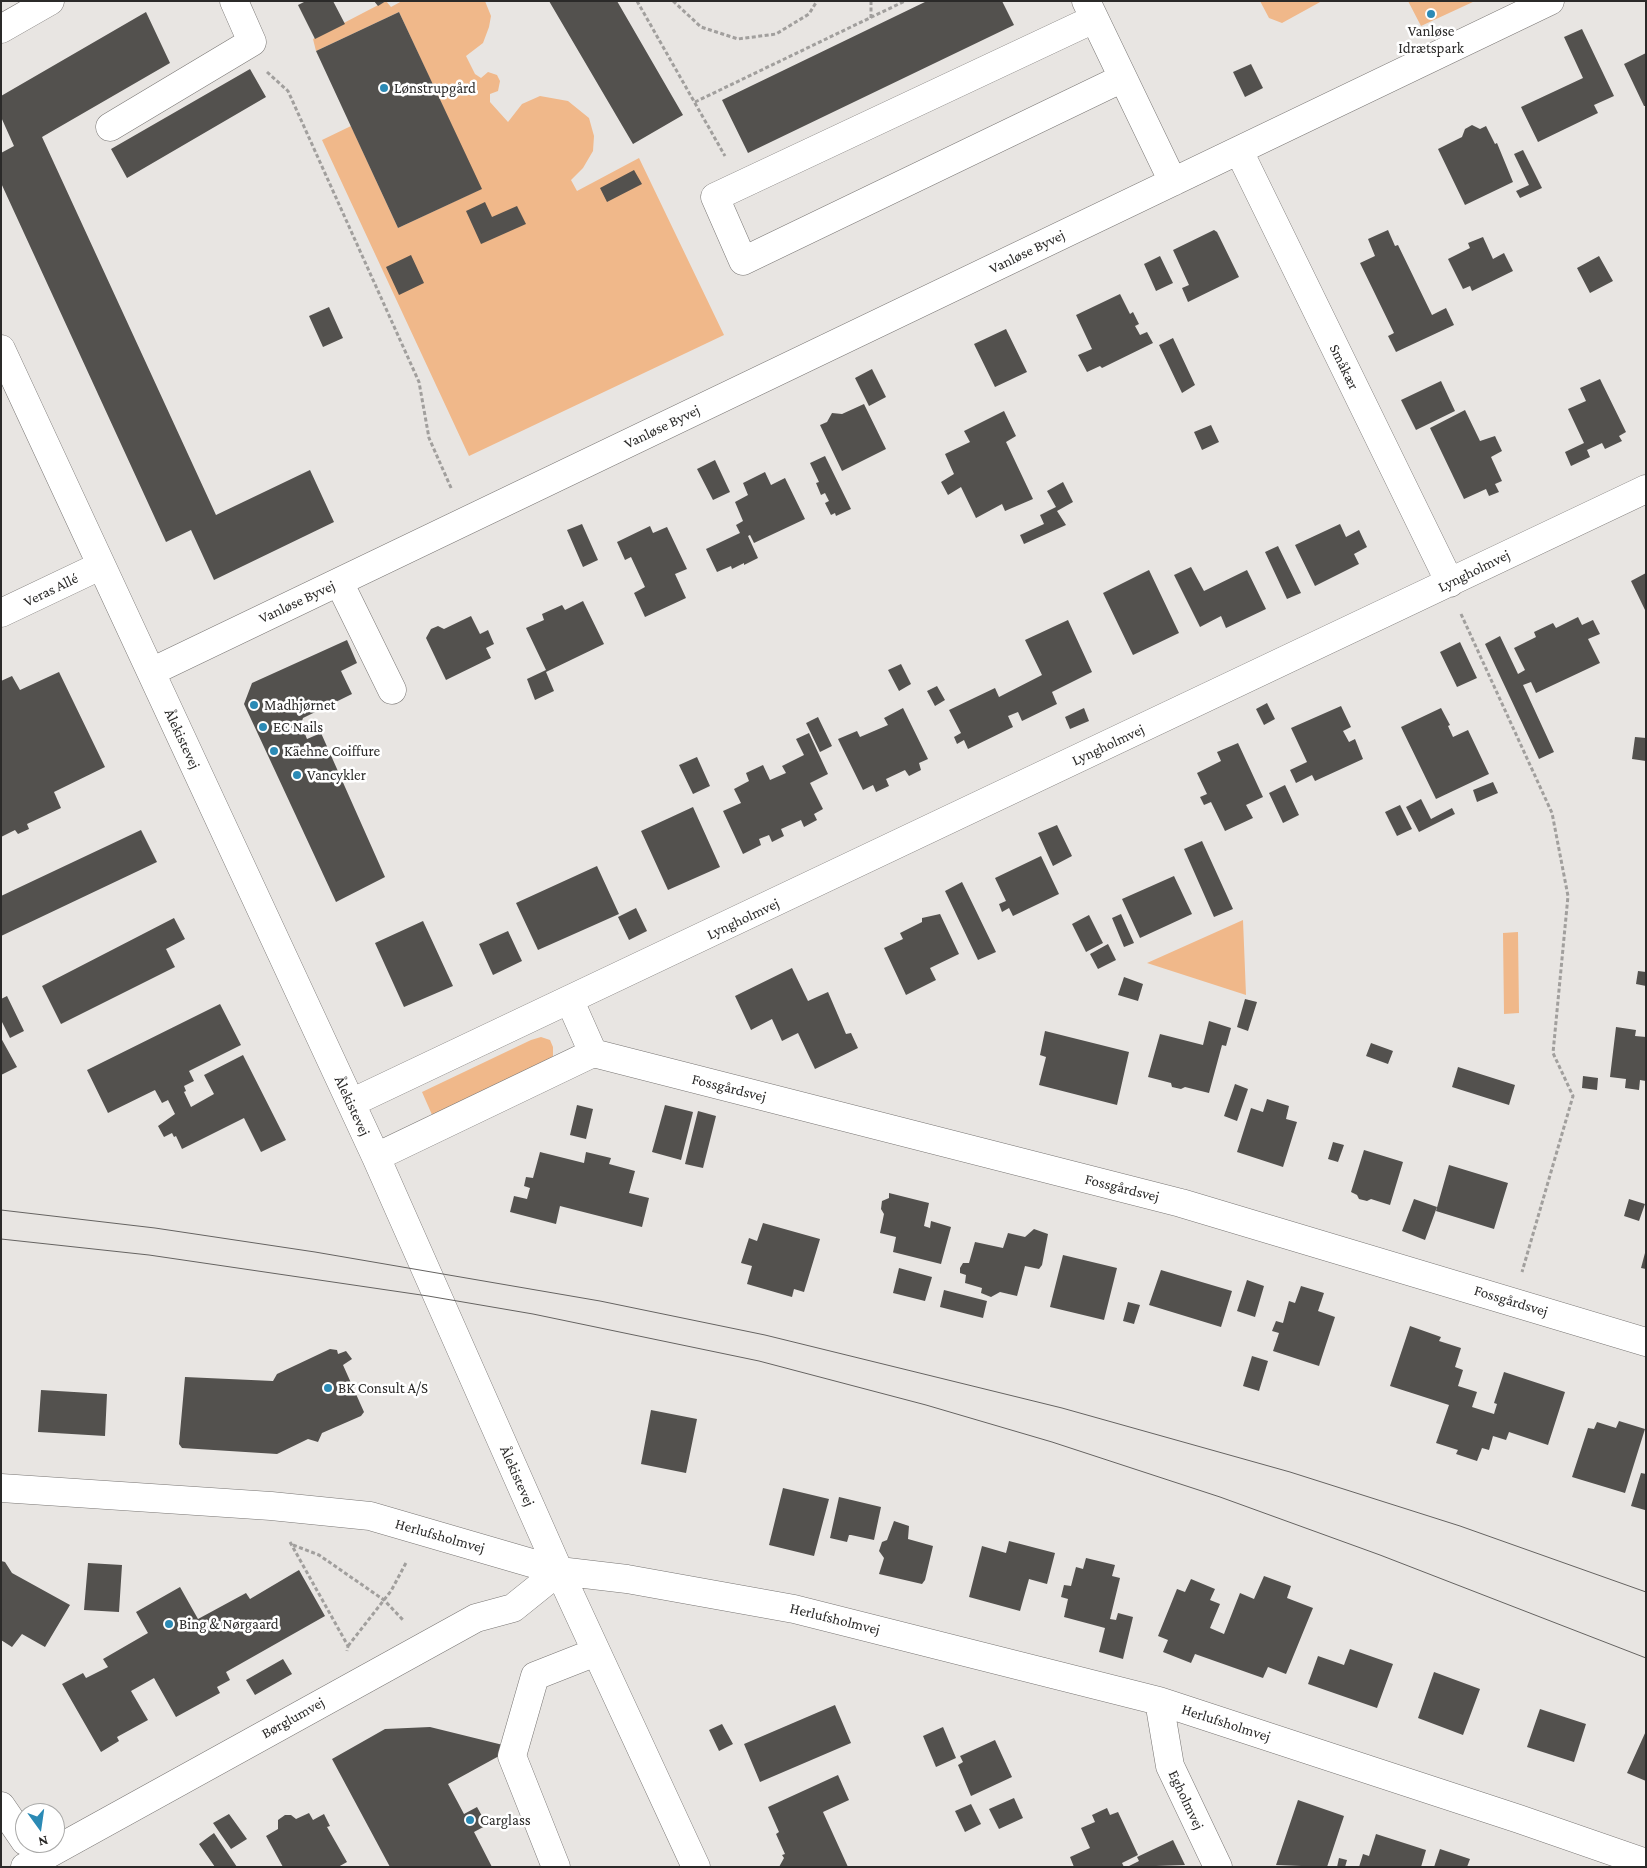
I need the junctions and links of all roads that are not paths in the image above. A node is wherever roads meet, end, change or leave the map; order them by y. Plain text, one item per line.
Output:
1 (50, 1) edge
2 (234, 1) edge
3 (1550, 1) edge
4 (1090, 10) edge
5 (1, 29) edge
6 (1123, 78) junction
7 (110, 127) dead end
8 (1238, 151) junction
9 (1173, 182) junction
10 (1, 349) edge
11 (1646, 488) edge
12 (100, 566) junction
13 (339, 582) junction
14 (1450, 583) junction
15 (1, 613) edge
16 (151, 672) junction
17 (392, 690) dead end
18 (570, 1001) junction
19 (593, 1053) junction
20 (351, 1103) junction
21 (376, 1157) junction
22 (1646, 1342) edge
23 (1, 1488) edge
24 (559, 1571) junction
25 (596, 1652) junction
26 (1159, 1701) junction
27 (1, 1806) edge
28 (31, 1856) edge
29 (1646, 1863) edge
30 (556, 1867) edge
31 (696, 1867) edge
32 (1218, 1867) edge

1 - 5 street
2 - 7 street
3 - 8 street, Vanløse Byvej
4 - 6 street
4 - 6 street
6 - 9 street
8 - 9 street, Vanløse Byvej
8 - 14 street, Småkær
9 - 13 street, Vanløse Byvej
10 - 12 street, Ålekistevej
11 - 14 street, Lyngholmvej
12 - 15 street, Veras Allé
12 - 16 street, Ålekistevej
13 - 16 street, Vanløse Byvej
13 - 17 street
14 - 18 street, Lyngholmvej
16 - 20 street, Ålekistevej
18 - 19 street
18 - 20 street, Lyngholmvej
19 - 21 street
19 - 22 street, Fossgårdsvej
20 - 21 street, Ålekistevej
21 - 24 street, Ålekistevej
23 - 24 street, Herlufsholmvej
24 - 25 street, Ålekistevej
24 - 26 street, Herlufsholmvej
24 - 28 street, Børglumvej
25 - 30 street
25 - 31 street, Ålekistevej
26 - 29 street, Herlufsholmvej
26 - 32 street, Egholmvej
27 - 28 street

